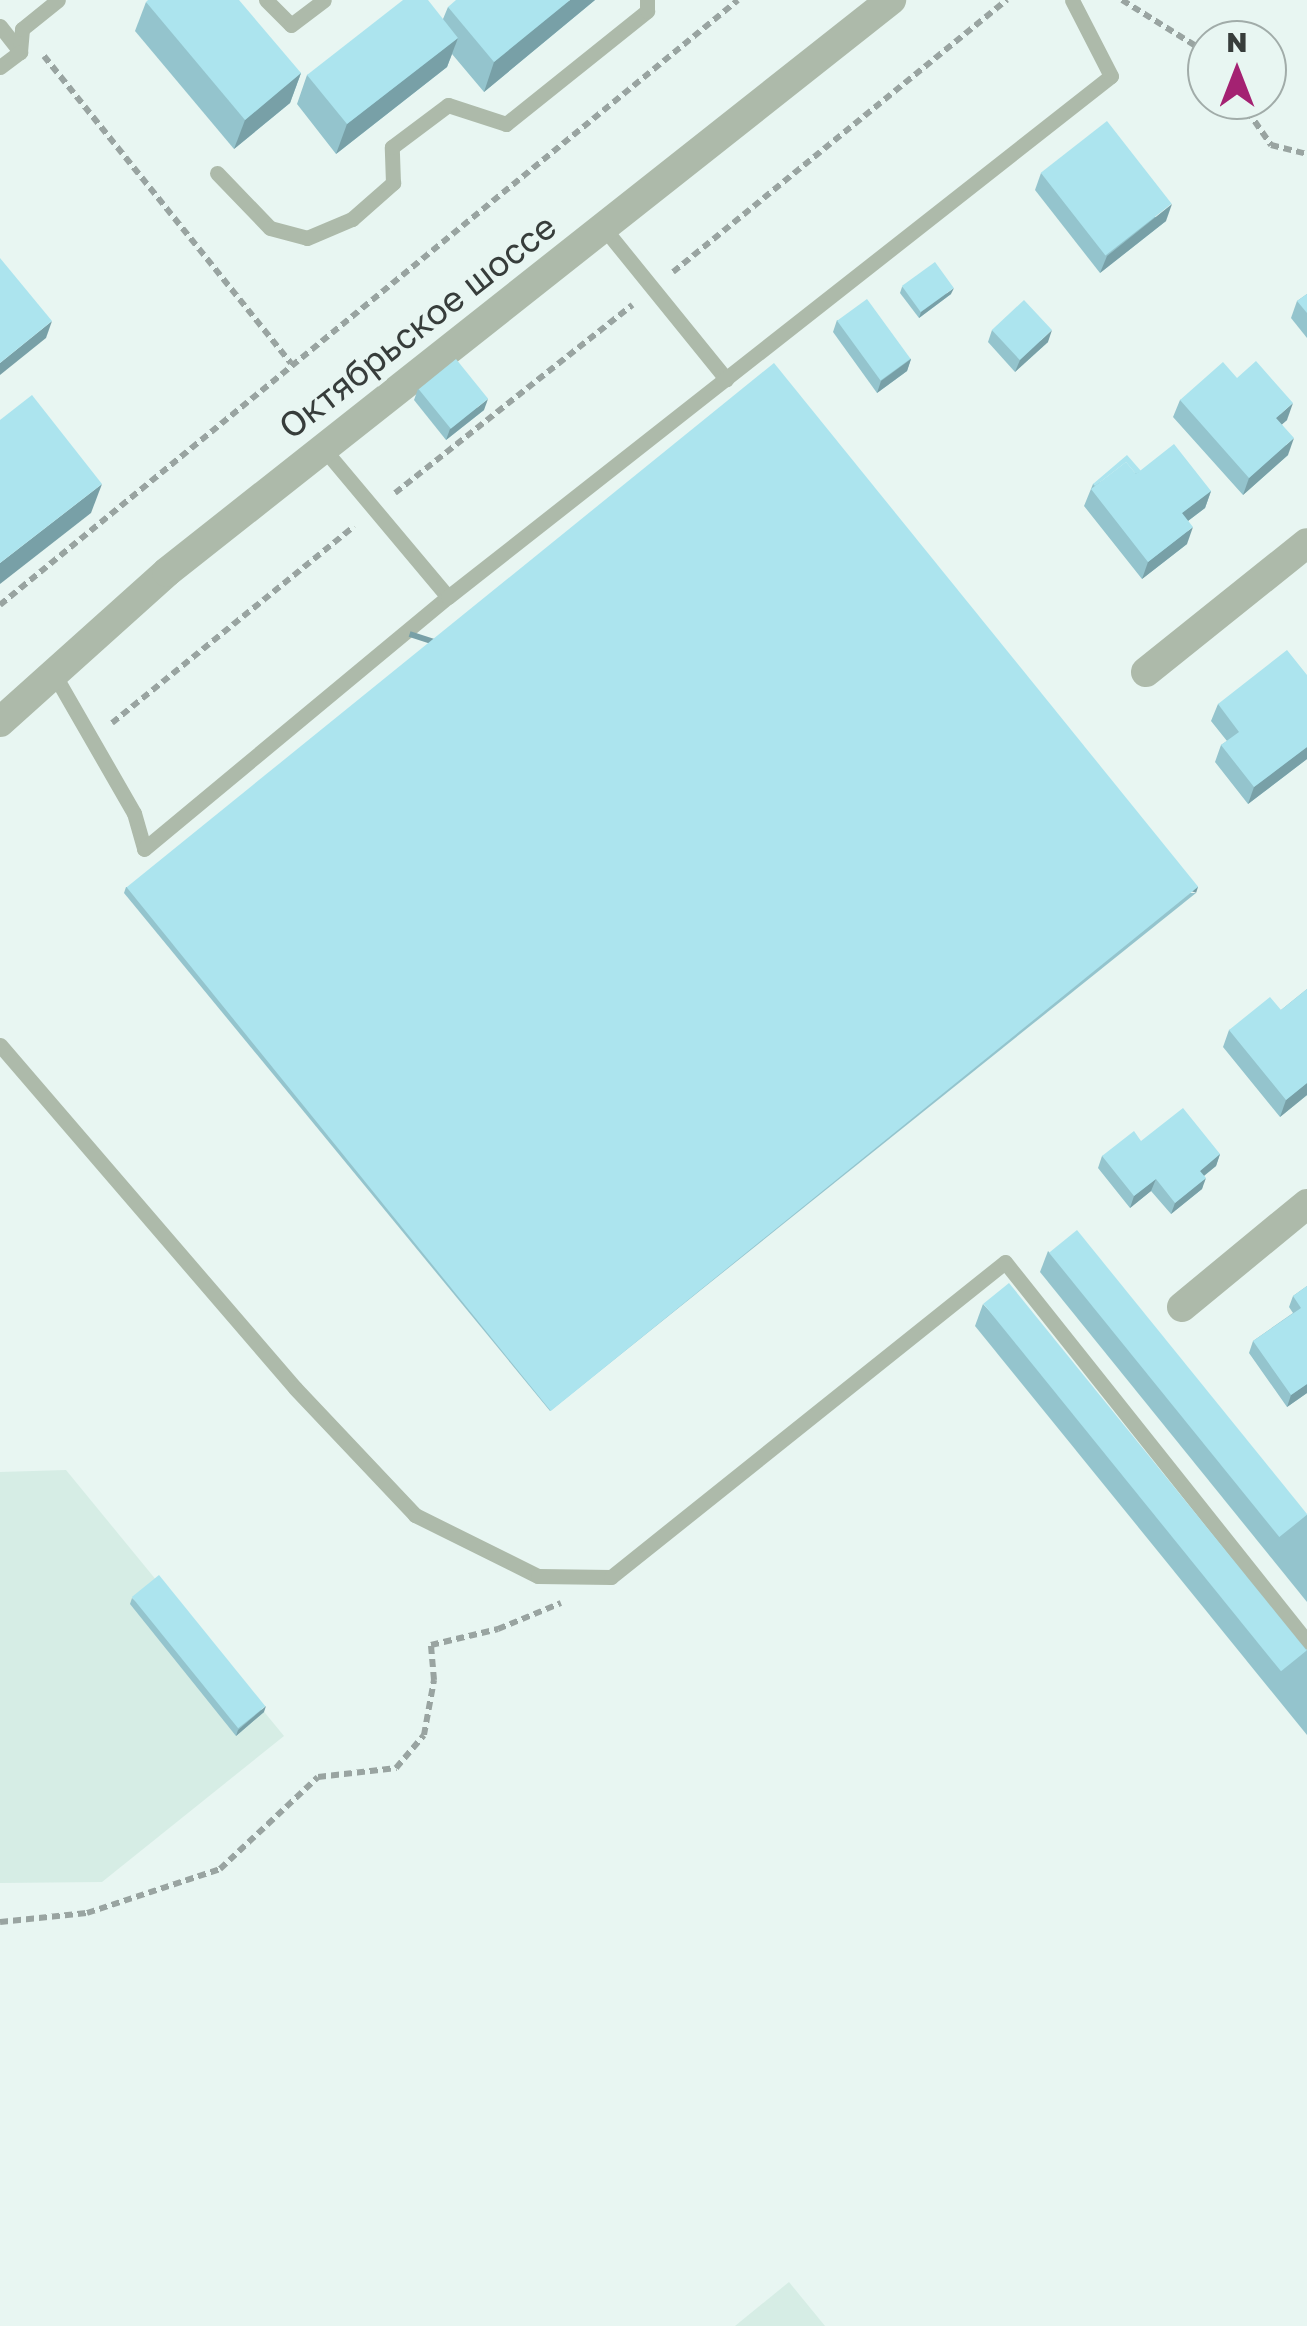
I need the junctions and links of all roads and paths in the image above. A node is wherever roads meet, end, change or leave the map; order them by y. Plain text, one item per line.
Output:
1 (58, 0) edge
2 (266, 0) edge
3 (324, 0) edge
4 (648, 0) edge
5 (738, 0) edge
6 (891, 0) edge
7 (1007, 0) edge
8 (1072, 0) edge
9 (1122, 0) edge
10 (0, 26) edge
11 (22, 29) junction
12 (1187, 41) edge
13 (20, 52) junction
14 (0, 67) edge
15 (1254, 120) edge
16 (1307, 154) edge
17 (217, 173) dead end
18 (603, 227) junction
19 (652, 288) junction
20 (291, 363) junction
21 (726, 378) junction
22 (324, 448) junction
23 (375, 509) junction
24 (1307, 543) edge
25 (448, 596) junction
26 (0, 605) edge
27 (1146, 672) dead end
28 (54, 674) junction
29 (0, 722) edge
30 (92, 740) junction
31 (0, 1045) edge
32 (1307, 1204) edge
33 (1182, 1307) dead end
34 (611, 1577) junction
35 (1307, 1642) edge
36 (0, 1922) edge

1 - 11 lane
2 - 3 lane
4 - 17 lane
5 - 20 path
6 - 18 street, Октябрьское шоссе
7 - 19 path
8 - 21 lane
9 - 12 path
10 - 13 lane
11 - 13 lane
11 - 20 path
13 - 14 lane
15 - 16 path
18 - 19 lane
18 - 22 street, Октябрьское шоссе
19 - 21 lane
19 - 23 path
20 - 26 path
21 - 25 lane
22 - 23 lane
22 - 28 street, Октябрьское шоссе
23 - 25 lane
23 - 30 path
24 - 27 street
25 - 30 lane
28 - 29 street, Октябрьское шоссе
28 - 30 lane
31 - 34 lane
32 - 33 street
34 - 35 lane
34 - 36 path

